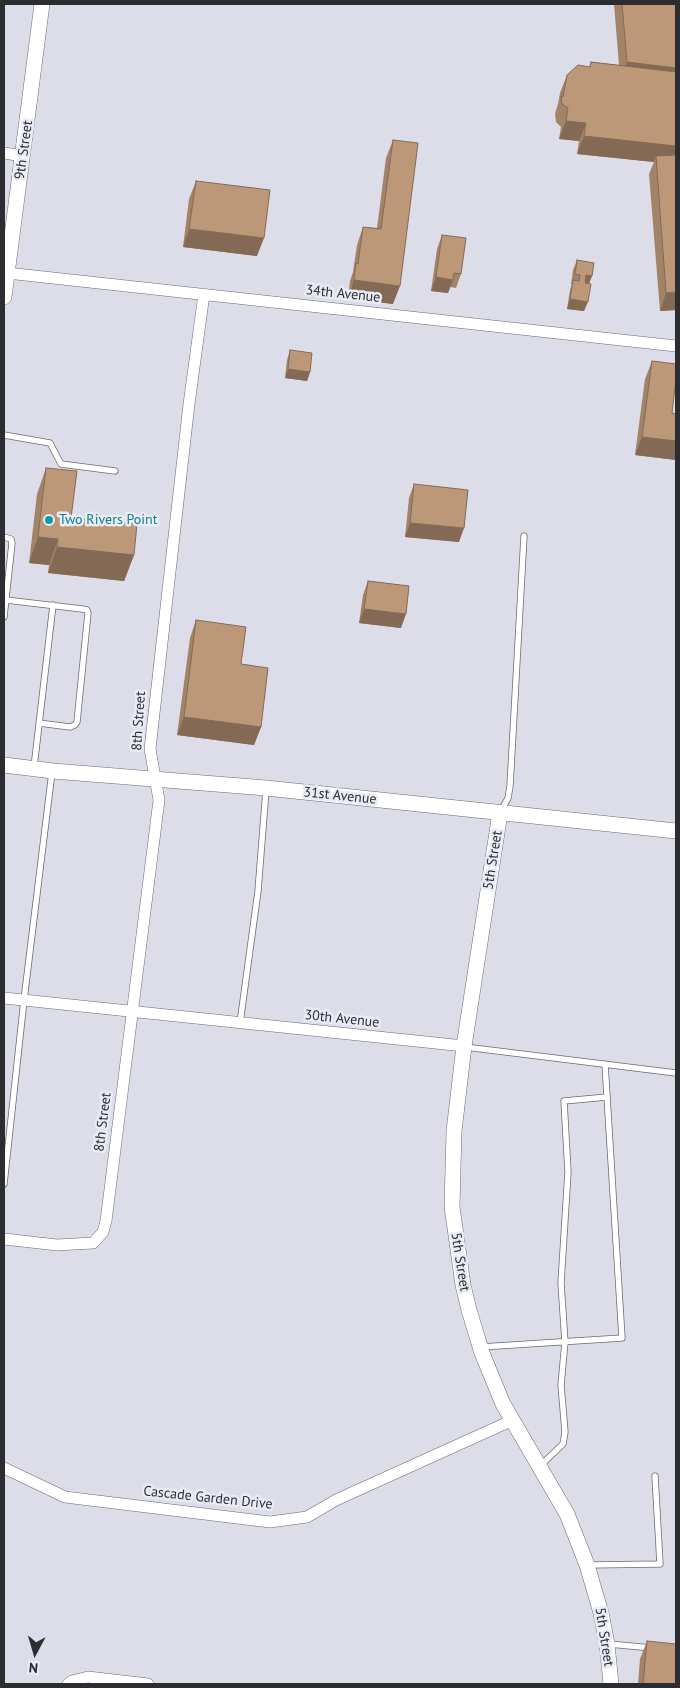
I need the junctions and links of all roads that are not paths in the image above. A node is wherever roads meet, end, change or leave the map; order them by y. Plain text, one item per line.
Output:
1 (42, 4) edge
2 (4, 153) edge
3 (23, 156) junction
4 (6, 274) junction
5 (204, 294) junction
6 (4, 297) edge
7 (676, 346) edge
8 (4, 435) edge
9 (114, 471) dead end
10 (524, 536) dead end
11 (4, 537) edge
12 (7, 568) edge
13 (6, 600) junction
14 (53, 605) junction
15 (4, 617) edge
16 (40, 723) junction
17 (4, 765) edge
18 (34, 768) junction
19 (52, 771) junction
20 (155, 779) junction
21 (266, 788) junction
22 (500, 813) junction
23 (676, 831) edge
24 (4, 998) edge
25 (24, 1000) junction
26 (131, 1012) junction
27 (240, 1023) junction
28 (464, 1046) junction
29 (605, 1064) junction
30 (676, 1073) edge
31 (607, 1097) junction
32 (4, 1184) edge
33 (4, 1239) edge
34 (565, 1342) junction
35 (480, 1347) junction
36 (513, 1420) junction
37 (540, 1466) junction
38 (4, 1468) edge
39 (655, 1476) dead end
40 (587, 1565) junction
41 (607, 1644) junction
42 (656, 1649) edge
43 (112, 1682) edge
44 (68, 1684) edge
45 (148, 1684) edge
46 (611, 1684) edge

1 - 3 street, 9th Street
2 - 3 street
3 - 4 street, 9th Street
4 - 5 street, 34th Avenue
4 - 6 street, 9th Street
5 - 7 street, 34th Avenue
5 - 20 street, 8th Street
8 - 9 lane
10 - 22 lane
11 - 12 lane
12 - 13 lane
13 - 14 lane
13 - 15 lane
14 - 16 lane
14 - 16 lane
16 - 18 lane
17 - 18 street, 31st Avenue
18 - 19 street, 31st Avenue
19 - 20 street, 31st Avenue
19 - 25 lane
20 - 21 street, 31st Avenue
20 - 26 street, 8th Street
21 - 22 street, 31st Avenue
21 - 27 lane
22 - 23 street, 31st Avenue
22 - 28 street, 5th Street
24 - 25 street, 30th Avenue
25 - 26 street, 30th Avenue
25 - 32 lane
26 - 27 street, 30th Avenue
26 - 33 street, 8th Street
27 - 28 street, 30th Avenue
28 - 29 lane, 30th Avenue
28 - 35 street, 5th Street
29 - 30 lane, 30th Avenue
29 - 31 lane
31 - 34 lane
31 - 34 lane
34 - 35 lane
34 - 37 lane
35 - 36 street, 5th Street
36 - 37 street, 5th Street
36 - 38 street, Cascade Garden Drive
37 - 40 street, 5th Street
39 - 40 lane
40 - 41 street, 5th Street
41 - 42 lane
41 - 46 street, 5th Street
43 - 44 street
43 - 45 street

